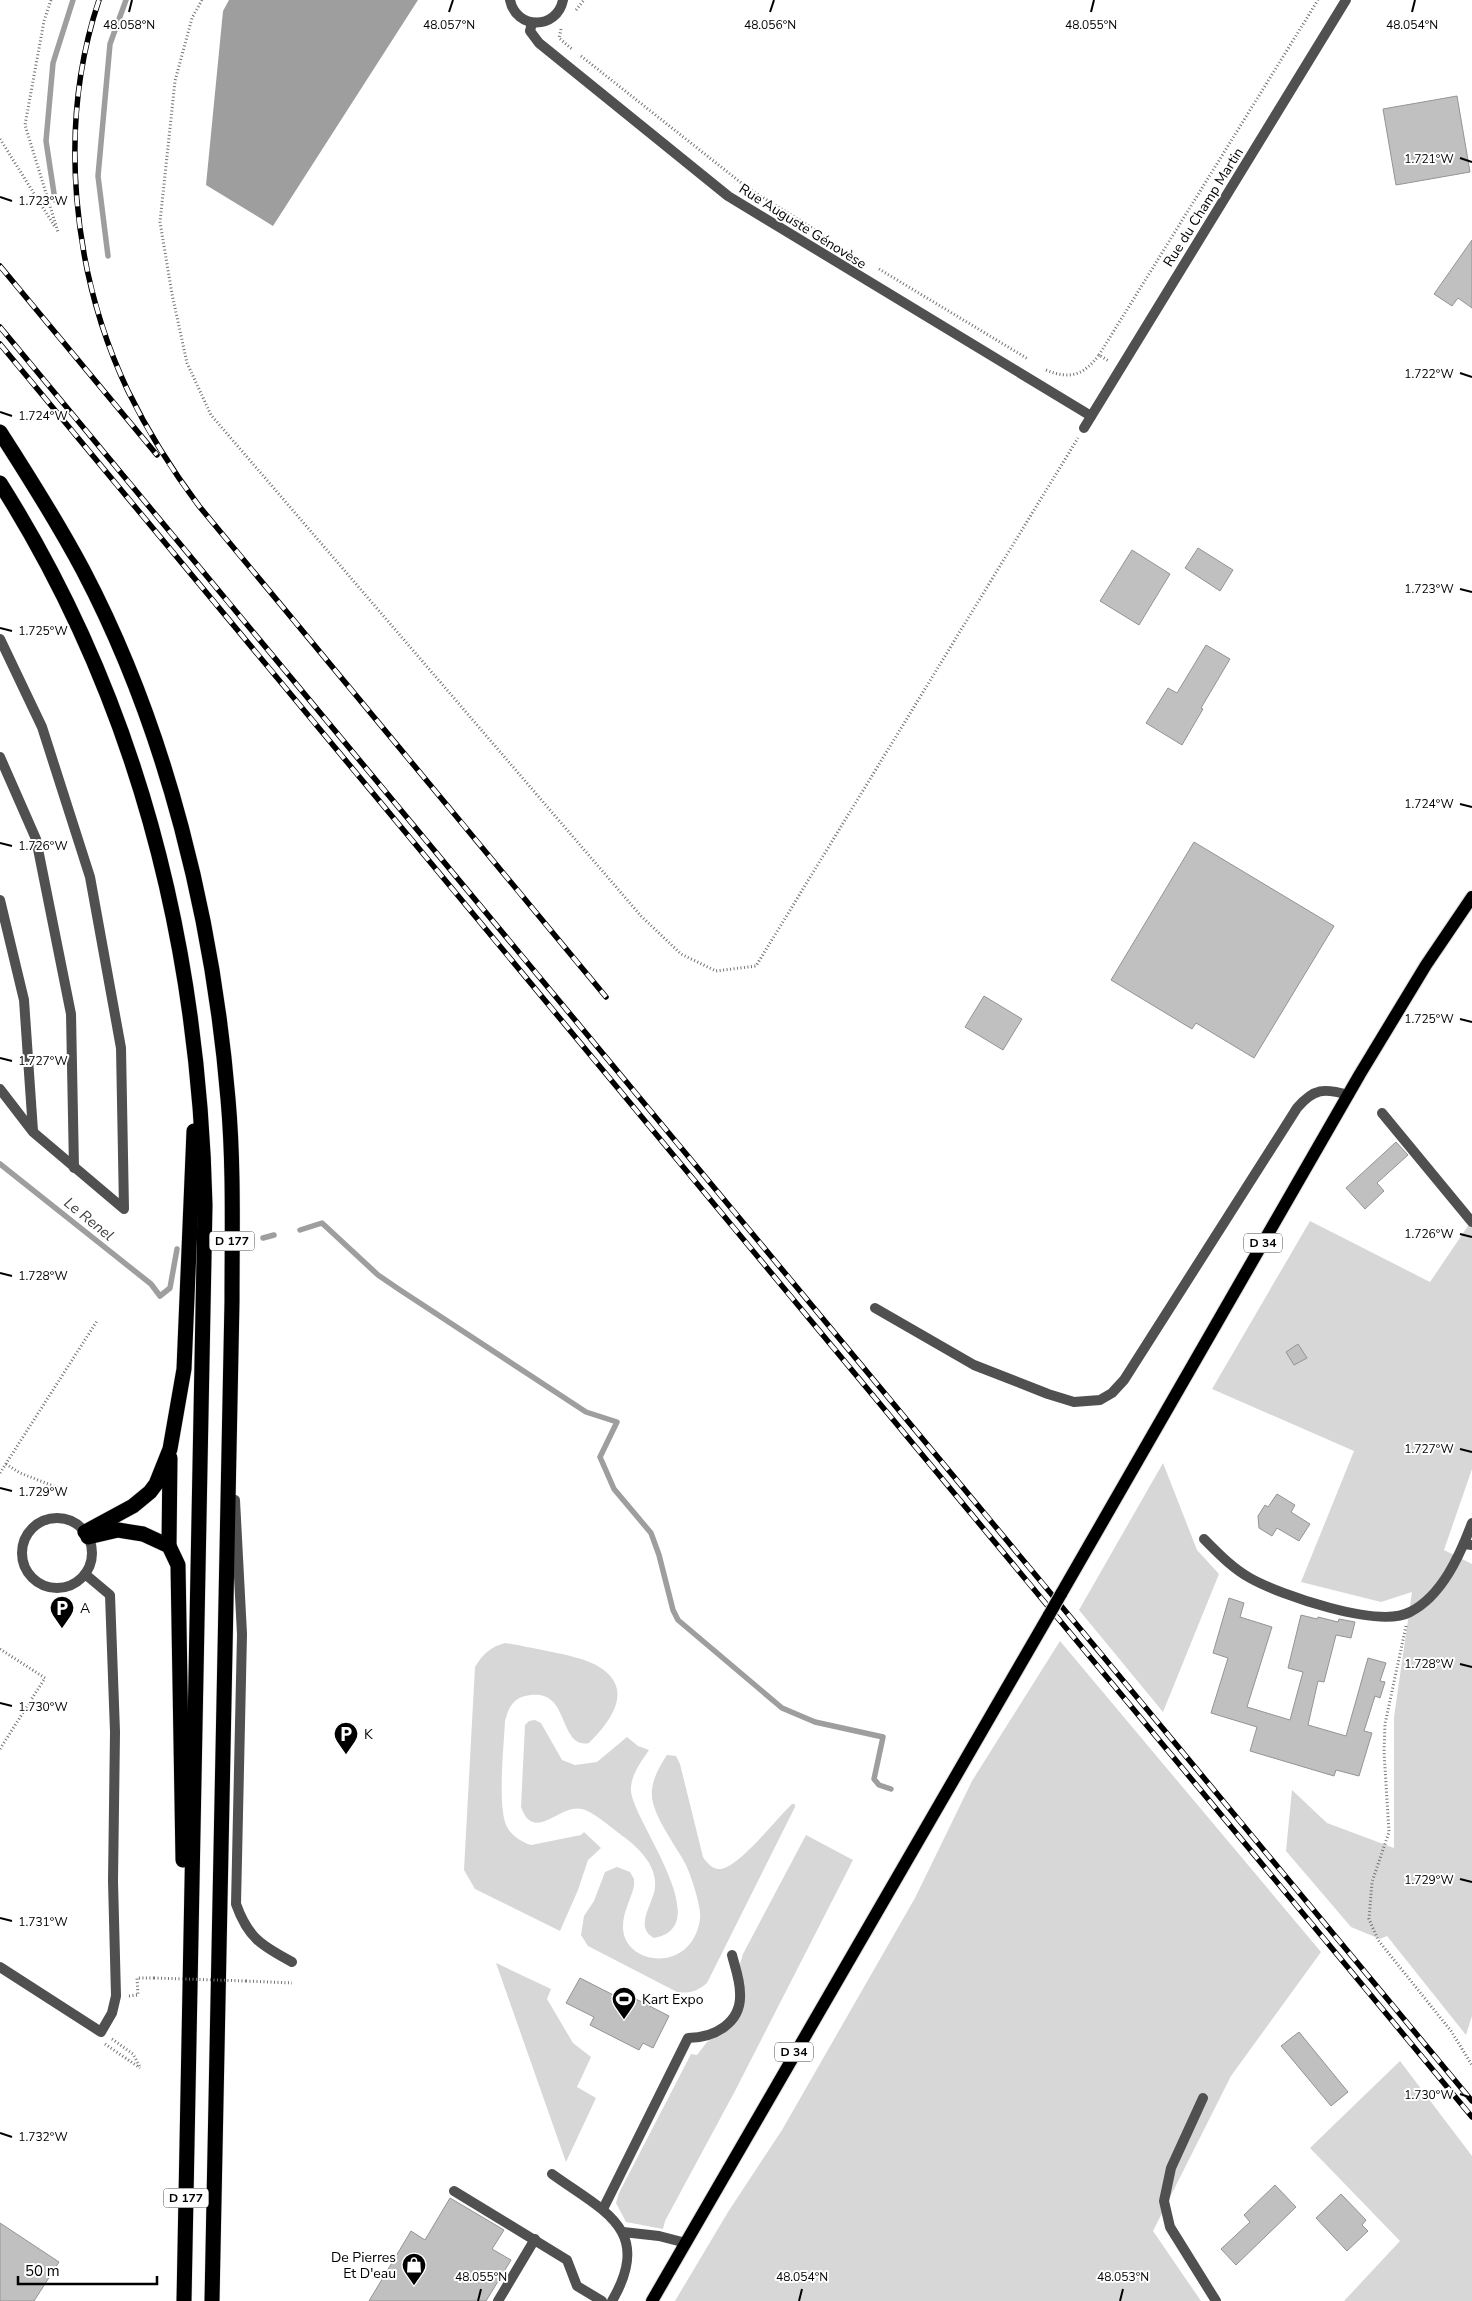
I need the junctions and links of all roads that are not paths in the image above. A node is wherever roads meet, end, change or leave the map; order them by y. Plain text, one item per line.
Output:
1 (510, 0) edge
2 (563, 0) edge
3 (1346, 0) edge
4 (532, 23) junction
5 (1091, 416) junction
6 (1084, 428) road end
7 (0, 432) edge
8 (0, 483) edge
9 (0, 639) edge
10 (0, 757) edge
11 (1472, 897) edge
12 (0, 900) edge
13 (197, 1059) junction
14 (0, 1090) edge
15 (1349, 1095) junction
16 (1382, 1113) dead end
17 (33, 1132) junction
18 (74, 1168) junction
19 (1472, 1222) edge
20 (875, 1308) dead end
21 (230, 1410) junction
22 (170, 1449) junction
23 (1472, 1523) edge
24 (87, 1534) junction
25 (1204, 1539) dead end
26 (1468, 1545) edge
27 (169, 1546) junction
28 (85, 1574) junction
29 (732, 1955) dead end
30 (292, 1962) dead end
31 (0, 1967) edge
32 (188, 2095) junction
33 (216, 2096) junction
34 (1203, 2098) dead end
35 (552, 2174) dead end
36 (454, 2191) dead end
37 (603, 2209) junction
38 (623, 2232) junction
39 (534, 2239) junction
40 (686, 2243) junction
41 (176, 2301) edge
42 (184, 2301) edge
43 (212, 2301) edge
44 (219, 2301) edge
45 (498, 2301) edge
46 (602, 2301) edge
47 (612, 2301) edge
48 (652, 2301) edge
49 (1216, 2301) edge

1 - 4 street
2 - 4 street
3 - 5 street, Rue du Champ Martin
4 - 5 street, Rue Auguste Génovèse
5 - 6 street, Rue du Champ Martin
7 - 21 highway, D 177
8 - 13 highway, D 177
9 - 18 street
10 - 18 street
11 - 15 main road, D 34
12 - 17 street
13 - 22 highway
13 - 32 highway, D 177
14 - 17 street
15 - 20 street
15 - 40 main road, D 34, bridge
16 - 19 street
17 - 18 street
21 - 30 street
21 - 33 highway, D 177
22 - 24 highway
22 - 27 highway
23 - 26 street
24 - 27 highway
24 - 28 street
24 - 28 street
25 - 26 street
27 - 32 highway
28 - 31 street
29 - 37 street
32 - 41 highway
32 - 42 highway, D 177
33 - 43 highway, D 177
33 - 44 highway
34 - 49 street
35 - 37 street
36 - 39 street
37 - 38 street
38 - 40 street
38 - 47 street
39 - 45 street
39 - 46 street
40 - 48 main road, D 34

